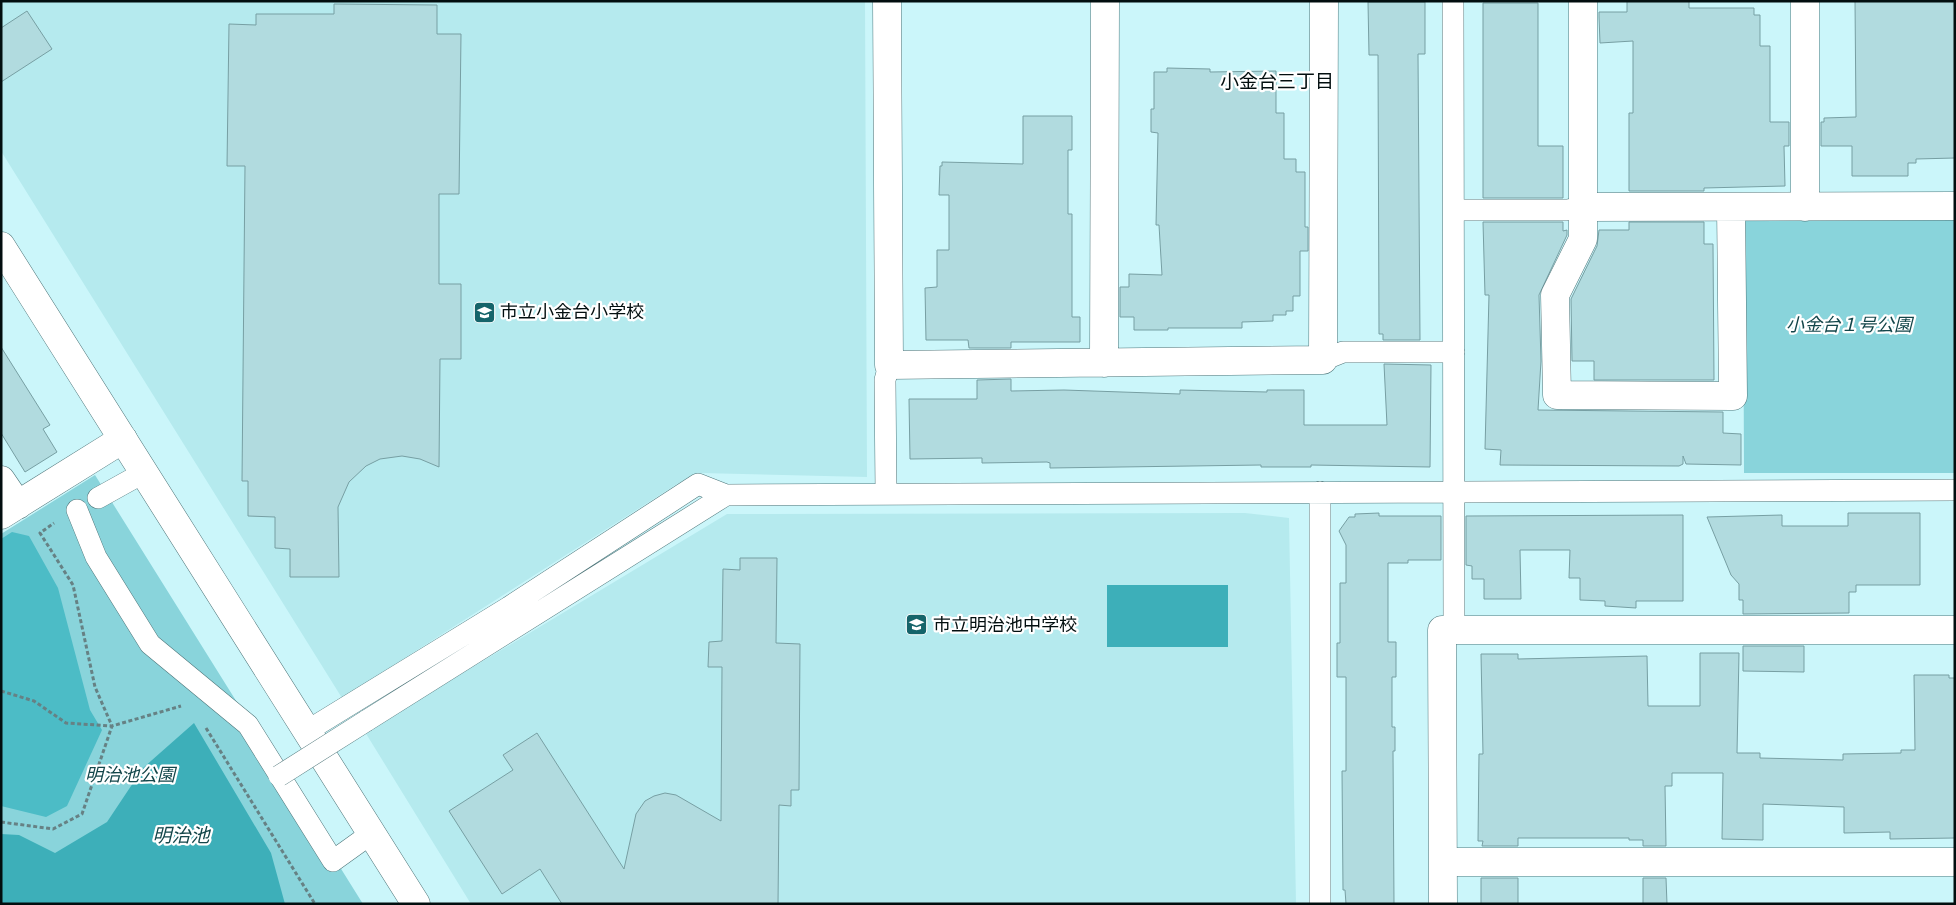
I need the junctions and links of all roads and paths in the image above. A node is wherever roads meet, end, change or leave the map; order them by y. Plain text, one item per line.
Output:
1 (887, 1) edge
2 (1105, 1) edge
3 (1324, 1) edge
4 (1453, 1) edge
5 (1583, 1) edge
6 (1805, 1) edge
7 (1805, 206) junction
8 (1955, 206) edge
9 (1584, 207) junction
10 (1731, 207) junction
11 (1454, 210) junction
12 (1, 246) edge
13 (1454, 352) junction
14 (1323, 360) junction
15 (1104, 362) junction
16 (889, 365) junction
17 (123, 440) junction
18 (143, 473) junction
19 (1, 480) edge
20 (1955, 490) edge
21 (1320, 492) junction
22 (1455, 492) junction
23 (886, 494) junction
24 (726, 495) junction
25 (98, 498) dead end
26 (10, 510) edge
27 (77, 510) joint
28 (1454, 630) junction
29 (1955, 630) edge
30 (1, 690) edge
31 (182, 706) dead end
32 (201, 720) dead end
33 (112, 726) junction
34 (307, 730) junction
35 (279, 776) junction
36 (1, 822) edge
37 (372, 833) junction
38 (1443, 862) junction
39 (1955, 862) edge
40 (315, 904) edge
41 (416, 904) edge
42 (1320, 904) edge
43 (1443, 904) edge

1 - 16 street
2 - 15 street
3 - 14 street
4 - 11 street
5 - 9 street
6 - 7 street
7 - 8 street
7 - 10 street
9 - 10 street
9 - 10 street
9 - 11 street
11 - 13 street
12 - 17 street
13 - 14 street
13 - 22 street
14 - 15 street
15 - 16 street
16 - 23 street
17 - 18 street
17 - 26 street
18 - 25 street
18 - 34 street
19 - 26 street
20 - 22 street
21 - 22 street
21 - 23 street
21 - 42 street
22 - 28 street
23 - 24 street
24 - 34 street
24 - 35 street, bridge
27 - 33 path
27 - 35 street
28 - 29 street
28 - 38 street
30 - 33 path
31 - 33 path
32 - 40 path
33 - 36 path
34 - 37 street
35 - 37 street
37 - 41 street
38 - 39 street
38 - 43 street

